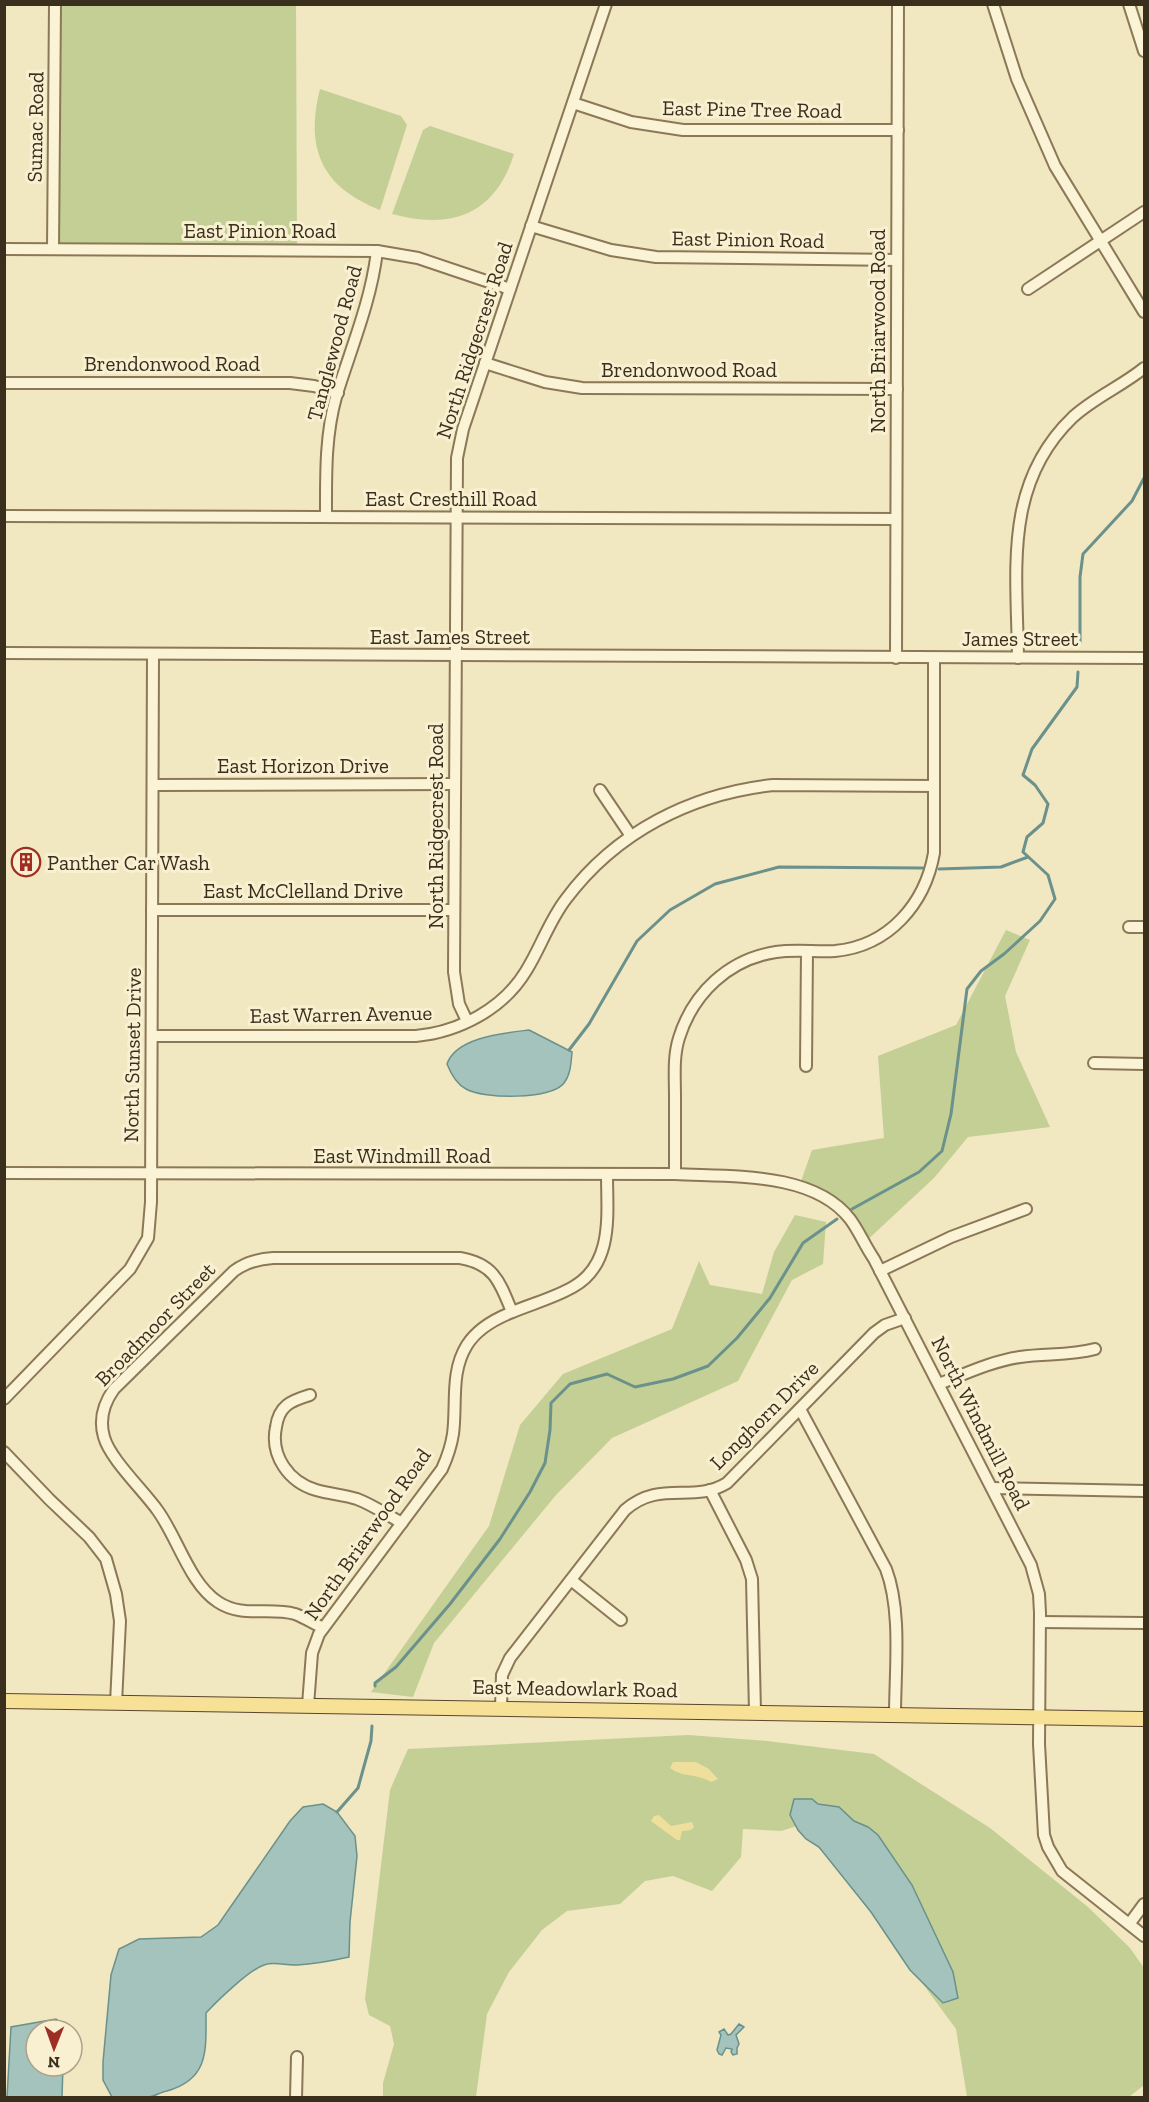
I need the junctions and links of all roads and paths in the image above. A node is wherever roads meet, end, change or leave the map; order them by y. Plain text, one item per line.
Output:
1 (55, 4) edge
2 (606, 4) edge
3 (898, 4) edge
4 (993, 4) edge
5 (1130, 4) edge
6 (1144, 51) edge
7 (573, 103) junction
8 (898, 130) junction
9 (1144, 212) edge
10 (531, 226) junction
11 (1100, 241) junction
12 (4, 249) edge
13 (53, 249) junction
14 (377, 251) junction
15 (897, 260) junction
16 (510, 288) junction
17 (1028, 289) dead end
18 (1144, 312) edge
19 (485, 363) junction
20 (1144, 368) edge
21 (4, 383) edge
22 (897, 389) junction
23 (338, 393) junction
24 (4, 516) edge
25 (326, 517) junction
26 (455, 518) junction
27 (896, 519) junction
28 (4, 653) edge
29 (153, 655) junction
30 (455, 656) junction
31 (896, 658) junction
32 (934, 658) junction
33 (1018, 658) junction
34 (1144, 658) edge
35 (454, 784) junction
36 (153, 785) junction
37 (934, 786) junction
38 (600, 790) dead end
39 (631, 836) junction
40 (153, 910) junction
41 (454, 910) junction
42 (1129, 927) dead end
43 (1144, 927) edge
44 (807, 951) junction
45 (467, 1021) junction
46 (153, 1036) junction
47 (1094, 1063) dead end
48 (1144, 1064) edge
49 (806, 1066) dead end
50 (4, 1173) edge
51 (150, 1173) junction
52 (675, 1174) junction
53 (607, 1175) junction
54 (799, 1186) joint
55 (1026, 1209) dead end
56 (880, 1271) junction
57 (512, 1312) junction
58 (905, 1318) junction
59 (1095, 1349) dead end
60 (939, 1384) junction
61 (310, 1395) dead end
62 (4, 1399) edge
63 (800, 1409) junction
64 (4, 1452) edge
65 (992, 1488) junction
66 (710, 1490) junction
67 (1144, 1491) edge
68 (402, 1523) junction
69 (571, 1580) junction
70 (621, 1620) dead end
71 (1040, 1622) junction
72 (1144, 1623) edge
73 (324, 1628) junction
74 (4, 1701) edge
75 (116, 1703) junction
76 (308, 1705) junction
77 (501, 1708) junction
78 (755, 1712) junction
79 (895, 1715) junction
80 (1039, 1717) junction
81 (1144, 1719) edge
82 (1144, 1904) edge
83 (1130, 1923) junction
84 (1144, 1936) edge
85 (297, 2057) dead end
86 (296, 2097) edge

1 - 13 street, Sumac Road
2 - 7 street, North Ridgecrest Road
3 - 8 street, North Briarwood Road
4 - 11 street
5 - 6 street
7 - 8 street, East Pine Tree Road
7 - 10 street, North Ridgecrest Road
8 - 15 street, North Briarwood Road
9 - 11 street
10 - 15 street, East Pinion Road
10 - 16 street, North Ridgecrest Road
11 - 17 street
11 - 18 street
12 - 13 street, East Pinion Road
13 - 14 street, East Pinion Road
14 - 16 street, East Pinion Road
14 - 23 street, Tanglewood Road
15 - 22 street, North Briarwood Road
16 - 19 street, North Ridgecrest Road
19 - 22 street, Brendonwood Road
19 - 26 street, North Ridgecrest Road
20 - 33 street
21 - 23 street, Brendonwood Road
22 - 27 street, North Briarwood Road
23 - 25 street, Tanglewood Road
24 - 25 street, East Cresthill Road
25 - 26 street, East Cresthill Road
26 - 27 street, East Cresthill Road
26 - 30 street, North Ridgecrest Road
27 - 31 street, North Briarwood Road
28 - 29 street, East James Street
29 - 30 street, East James Street
29 - 36 street, North Sunset Drive
30 - 31 street, East James Street
30 - 35 street, North Ridgecrest Road
31 - 32 street, James Street
32 - 33 street, James Street
32 - 37 street
33 - 34 street, James Street
35 - 36 street, East Horizon Drive
35 - 41 street, North Ridgecrest Road
36 - 40 street, North Sunset Drive
37 - 39 street, East Warren Avenue
37 - 44 street
38 - 39 street
39 - 45 street, East Warren Avenue
40 - 41 street, East McClelland Drive
40 - 46 street, North Sunset Drive
41 - 45 street, North Ridgecrest Road
42 - 43 street
44 - 49 street
44 - 52 street
45 - 46 street, East Warren Avenue
46 - 51 street, North Sunset Drive
47 - 48 street
50 - 51 street, East Windmill Road
51 - 53 street, East Windmill Road
51 - 62 street, North Sunset Drive
52 - 53 street, East Windmill Road
52 - 54 street, East Windmill Road
53 - 57 street, North Briarwood Road
54 - 56 street, North Windmill Road
55 - 56 street
56 - 58 street, North Windmill Road
57 - 68 street, North Briarwood Road
57 - 73 street, Broadmoor Street
58 - 60 street, North Windmill Road
58 - 63 street, Longhorn Drive
59 - 60 street
60 - 65 street, North Windmill Road
61 - 68 street
63 - 66 street, Longhorn Drive
63 - 79 street
64 - 75 street
65 - 67 street
65 - 71 street, North Windmill Road
66 - 69 street, Longhorn Drive
66 - 78 street
68 - 73 street, North Briarwood Road
69 - 70 street
69 - 77 street, Longhorn Drive
71 - 72 street
71 - 80 street, North Windmill Road
73 - 76 street, North Briarwood Road
74 - 75 main road, East Meadowlark Road
75 - 76 main road, East Meadowlark Road
76 - 77 main road, East Meadowlark Road
77 - 78 main road, East Meadowlark Road
78 - 79 main road, East Meadowlark Road
79 - 80 main road, East Meadowlark Road
80 - 81 main road, East Meadowlark Road
80 - 83 street, North Windmill Road
82 - 83 street
83 - 84 street, North Windmill Road
85 - 86 street

